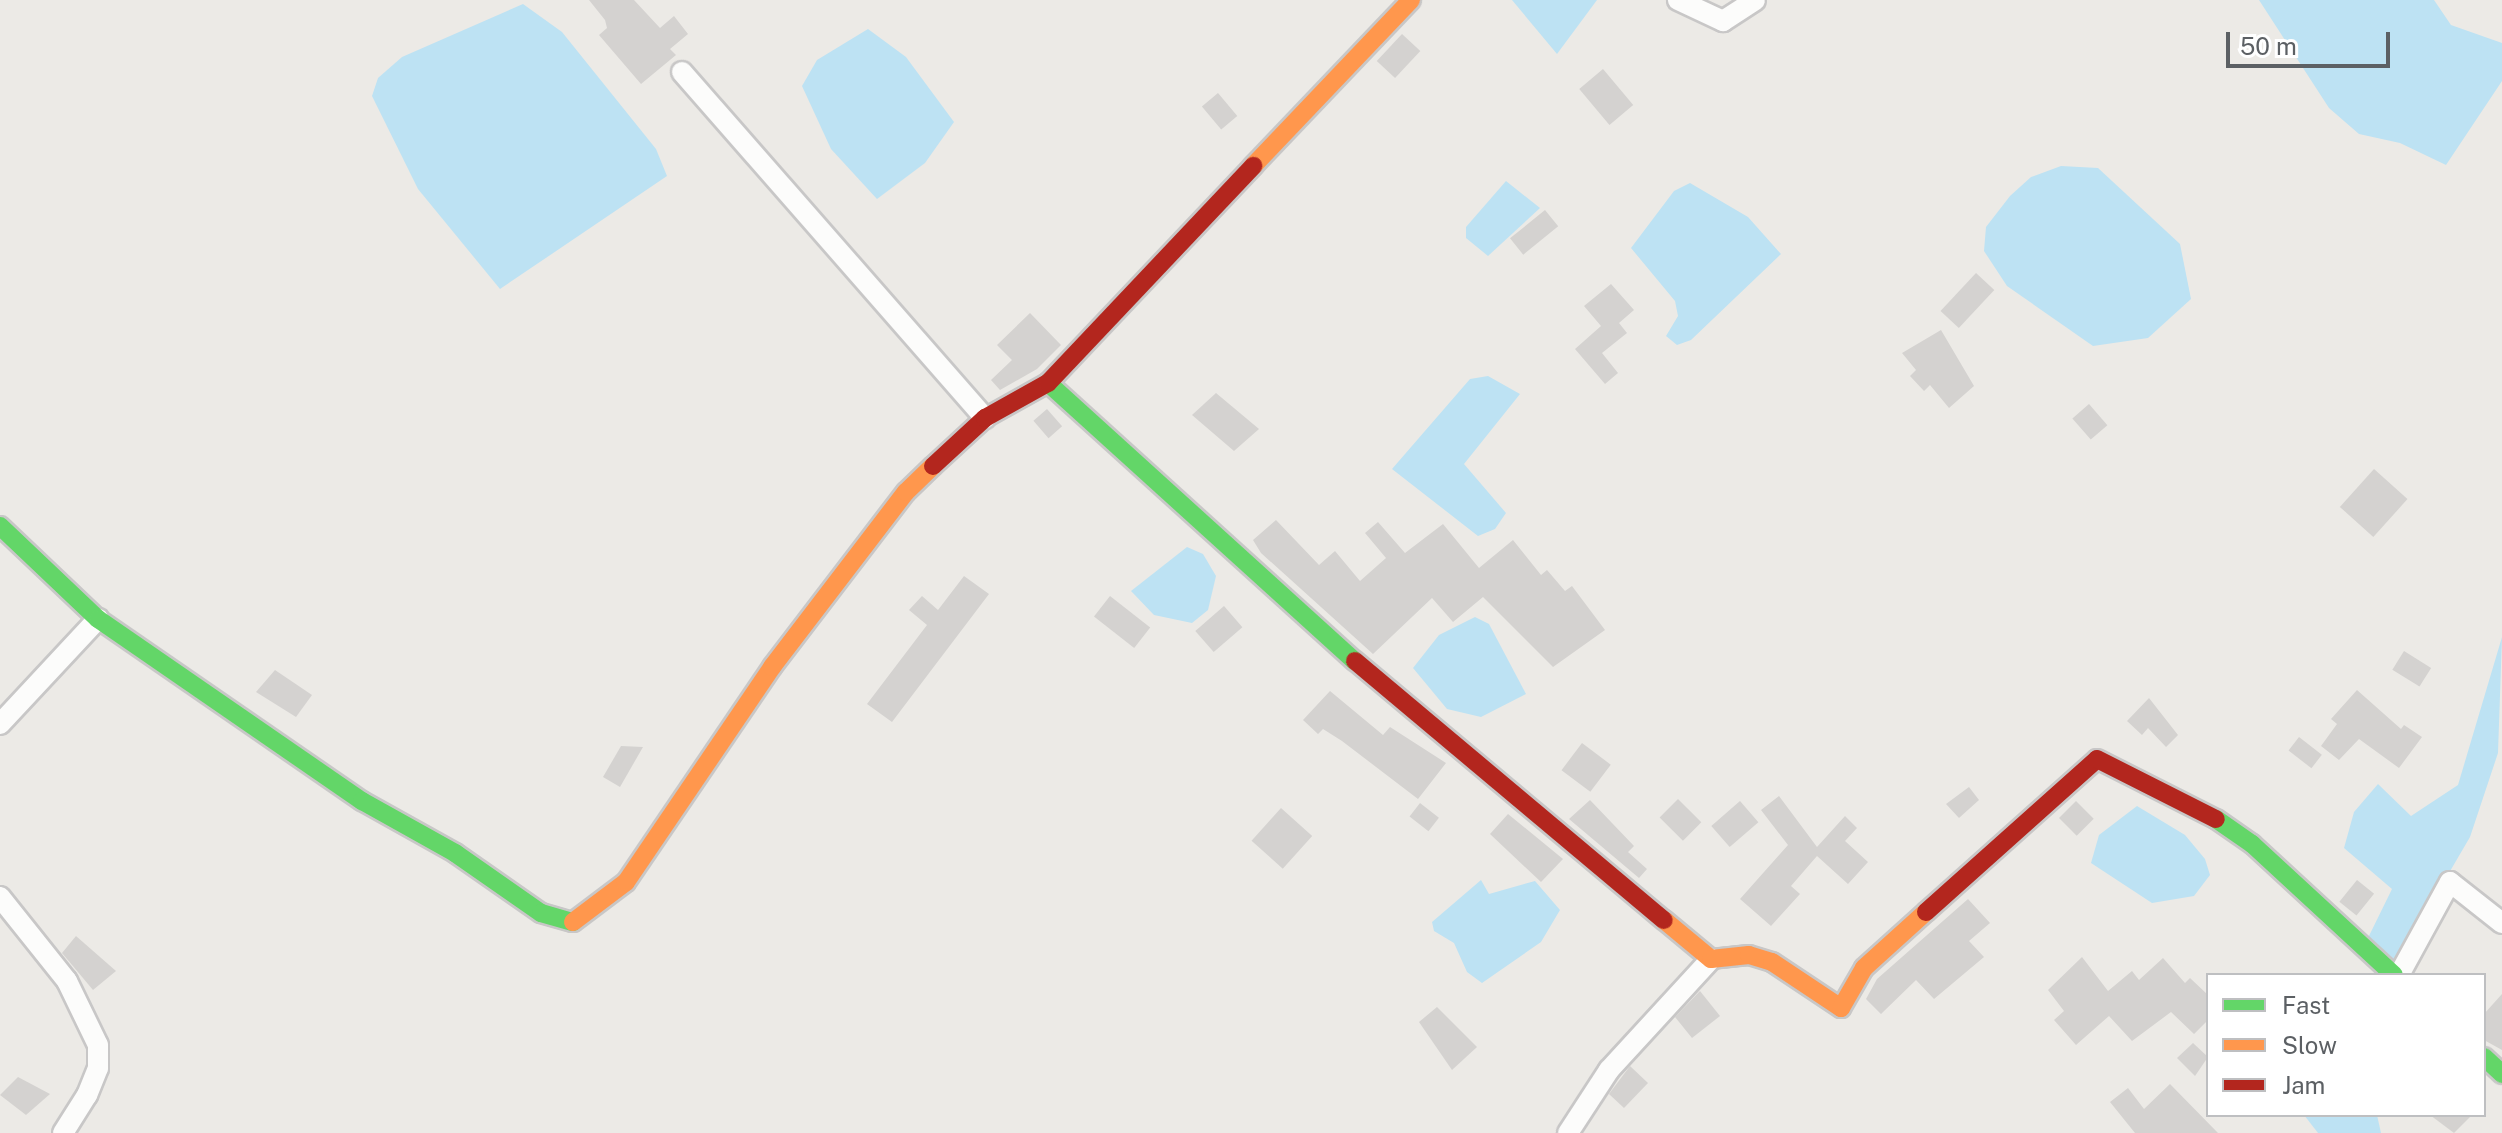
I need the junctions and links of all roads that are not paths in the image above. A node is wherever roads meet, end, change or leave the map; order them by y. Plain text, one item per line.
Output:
1 (1411, 0) edge
2 (1678, 0) edge
3 (1755, 0) edge
4 (682, 72) dead end
5 (1048, 383) junction
6 (985, 418) junction
7 (0, 526) edge
8 (98, 619) junction
9 (0, 724) edge
10 (0, 897) edge
11 (2502, 923) edge
12 (1711, 959) junction
13 (2395, 973) edge
14 (2398, 973) edge
15 (2486, 1059) edge
16 (2502, 1074) edge
17 (63, 1133) edge
18 (1568, 1133) edge

1 - 5 street
2 - 3 street
4 - 6 street
5 - 6 street
5 - 12 street
6 - 8 street
7 - 8 street
8 - 9 street
10 - 17 street
11 - 14 street
12 - 13 street
12 - 18 street
15 - 16 street

